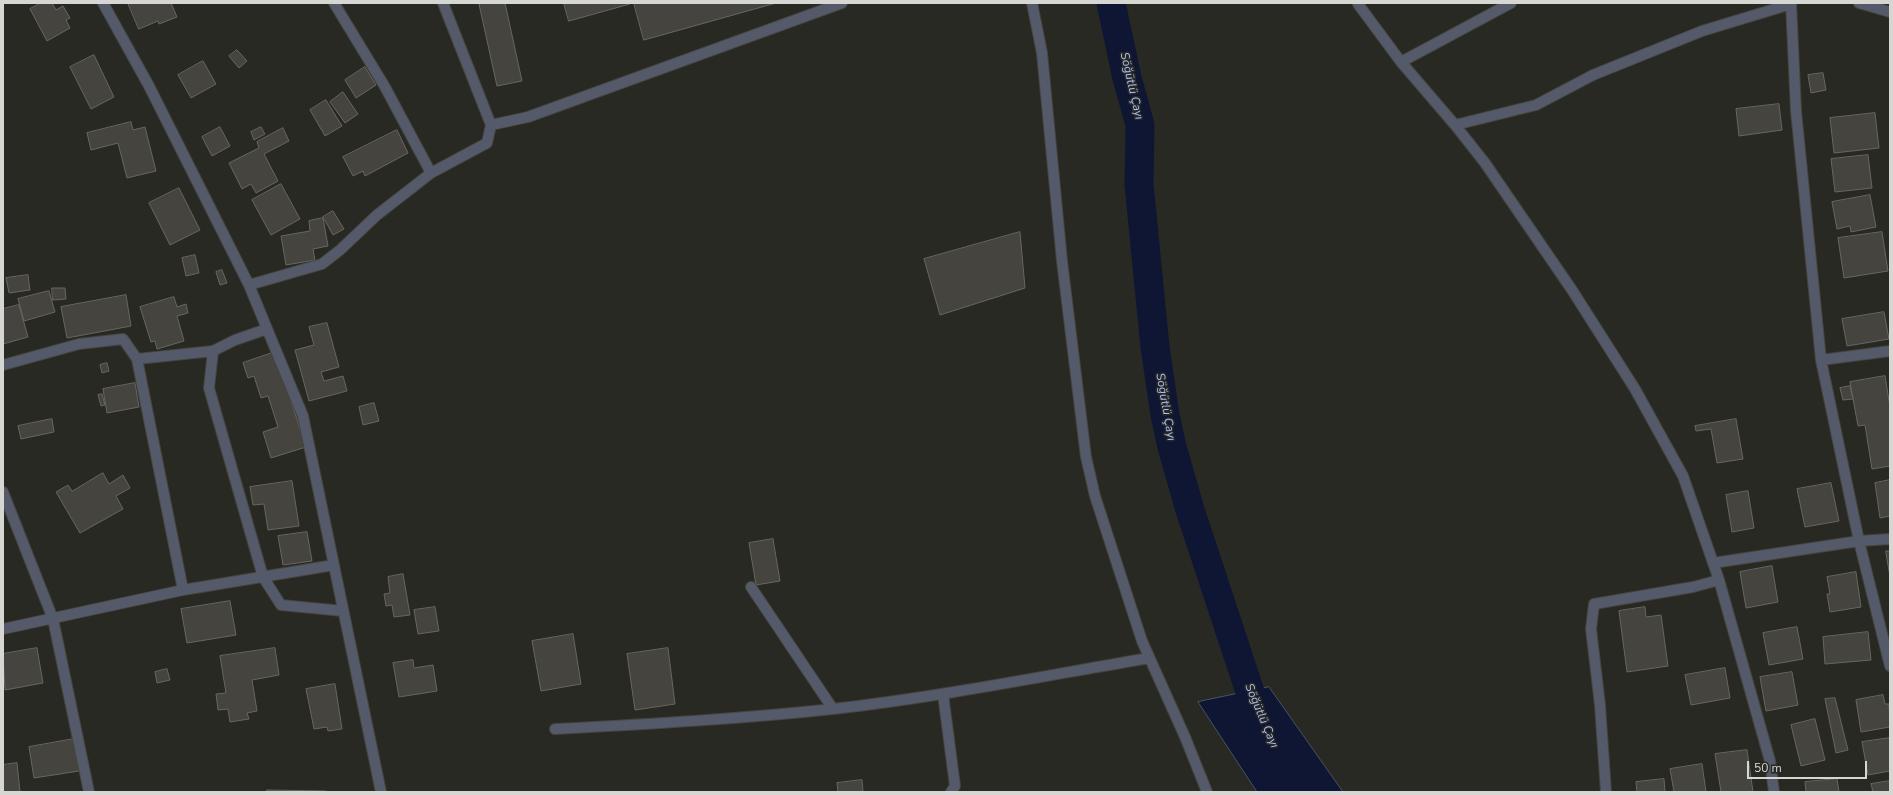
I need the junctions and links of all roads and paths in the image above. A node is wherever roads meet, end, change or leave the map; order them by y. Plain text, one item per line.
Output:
1 (103, 3) edge
2 (334, 3) edge
3 (443, 3) edge
4 (842, 3) edge
5 (1032, 3) edge
6 (1511, 3) edge
7 (1791, 3) edge
8 (1859, 3) edge
9 (1358, 4) dead end
10 (1890, 12) edge
11 (1401, 62) junction
12 (491, 125) junction
13 (1455, 125) junction
14 (430, 173) junction
15 (249, 285) junction
16 (267, 329) junction
17 (213, 351) junction
18 (1890, 351) edge
19 (137, 359) junction
20 (1821, 360) junction
21 (3, 365) edge
22 (3, 492) edge
23 (1890, 539) edge
24 (1859, 541) junction
25 (334, 564) junction
26 (1713, 564) junction
27 (263, 577) junction
28 (1719, 580) junction
29 (751, 587) dead end
30 (183, 590) junction
31 (343, 611) junction
32 (53, 619) junction
33 (3, 630) edge
34 (1149, 658) junction
35 (1890, 666) edge
36 (943, 694) junction
37 (833, 709) junction
38 (555, 729) dead end
39 (89, 792) edge
40 (381, 792) edge
41 (951, 792) edge
42 (1207, 792) edge
43 (1606, 792) edge
44 (1774, 792) edge

1 - 15 street
2 - 14 street
3 - 12 street
4 - 12 street
5 - 34 street
6 - 11 street
7 - 13 street
7 - 20 street
8 - 10 street
9 - 11 street
11 - 13 street
12 - 14 street
13 - 26 street
14 - 15 street
15 - 16 street
16 - 17 street
16 - 25 street
17 - 19 street
17 - 27 street
18 - 20 street
19 - 21 street
19 - 30 street
20 - 24 street
22 - 32 street
23 - 24 street
24 - 26 street
24 - 35 street
25 - 27 street
25 - 31 street
26 - 28 street
27 - 30 street
27 - 31 street
28 - 43 street
28 - 44 street
29 - 37 street
30 - 32 street
31 - 40 street
32 - 33 street
32 - 39 street
34 - 36 street
34 - 42 street
36 - 37 street
36 - 41 street
37 - 38 street

